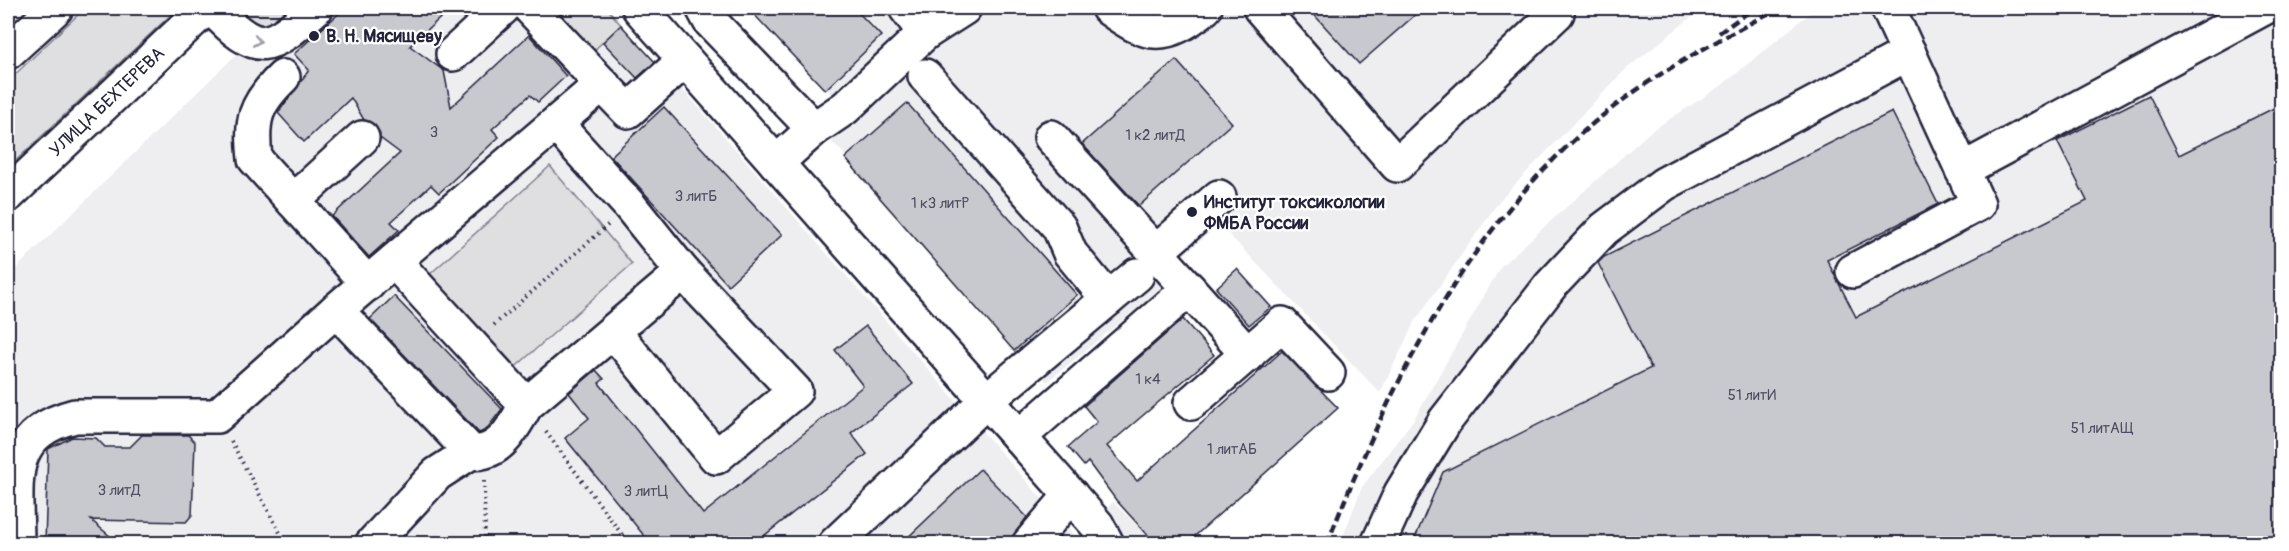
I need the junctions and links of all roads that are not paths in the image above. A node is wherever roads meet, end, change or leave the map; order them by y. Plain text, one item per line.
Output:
1 (56, 8) edge
2 (206, 8) edge
3 (212, 8) edge
4 (316, 8) edge
5 (503, 8) edge
6 (530, 8) edge
7 (639, 8) edge
8 (703, 8) edge
9 (964, 8) edge
10 (1108, 8) edge
11 (1205, 8) edge
12 (1260, 8) edge
13 (1553, 8) edge
14 (1888, 8) edge
15 (2264, 8) edge
16 (915, 20) edge
17 (8, 51) edge
18 (1909, 53) junction
19 (453, 54) dead end
20 (685, 60) junction
21 (925, 76) dead end
22 (283, 77) dead end
23 (602, 84) junction
24 (556, 124) junction
25 (814, 129) junction
26 (1051, 137) dead end
27 (362, 138) dead end
28 (776, 163) junction
29 (1962, 170) junction
30 (8, 195) edge
31 (1219, 197) dead end
32 (293, 201) junction
33 (394, 261) junction
34 (1147, 264) junction
35 (683, 272) junction
36 (1852, 272) dead end
37 (368, 284) junction
38 (1189, 288) junction
39 (1108, 300) junction
40 (336, 310) junction
41 (614, 332) junction
42 (1248, 355) junction
43 (1328, 372) dead end
44 (987, 400) junction
45 (1191, 403) dead end
46 (526, 405) junction
47 (1019, 437) junction
48 (477, 453) junction
49 (1071, 495) junction
50 (1102, 534) edge
51 (17, 543) edge
52 (372, 543) edge
53 (835, 543) edge
54 (1029, 543) edge
55 (1378, 543) edge

1 - 17 street
2 - 30 street, УЛИЦА БЕХТЕРЕВА
3 -> 4 street
5 - 19 street
6 - 23 street
7 - 20 street
8 - 25 street
9 - 16 street
10 - 11 street
12 - 13 street
14 - 18 street
15 - 29 street
16 - 25 street
18 - 29 street
18 - 55 street
20 - 23 street
20 - 28 street
21 - 39 street
22 - 32 street
23 - 24 street
24 - 33 street
24 - 35 street
25 - 28 street
26 - 34 street
27 - 32 street
28 - 44 street
29 - 36 street
31 - 34 street
32 - 37 street
33 - 37 street
33 - 46 street
34 - 38 street
34 - 39 street
35 - 41 street
35 - 41 street
37 - 40 street
38 - 42 street
38 - 47 street
39 - 44 street
40 - 48 street
40 - 51 street
41 - 46 street
42 - 43 street
42 - 45 street
44 - 47 street
44 - 53 street
46 - 48 street
47 - 49 street
48 - 52 street
49 - 50 street
49 - 54 street

